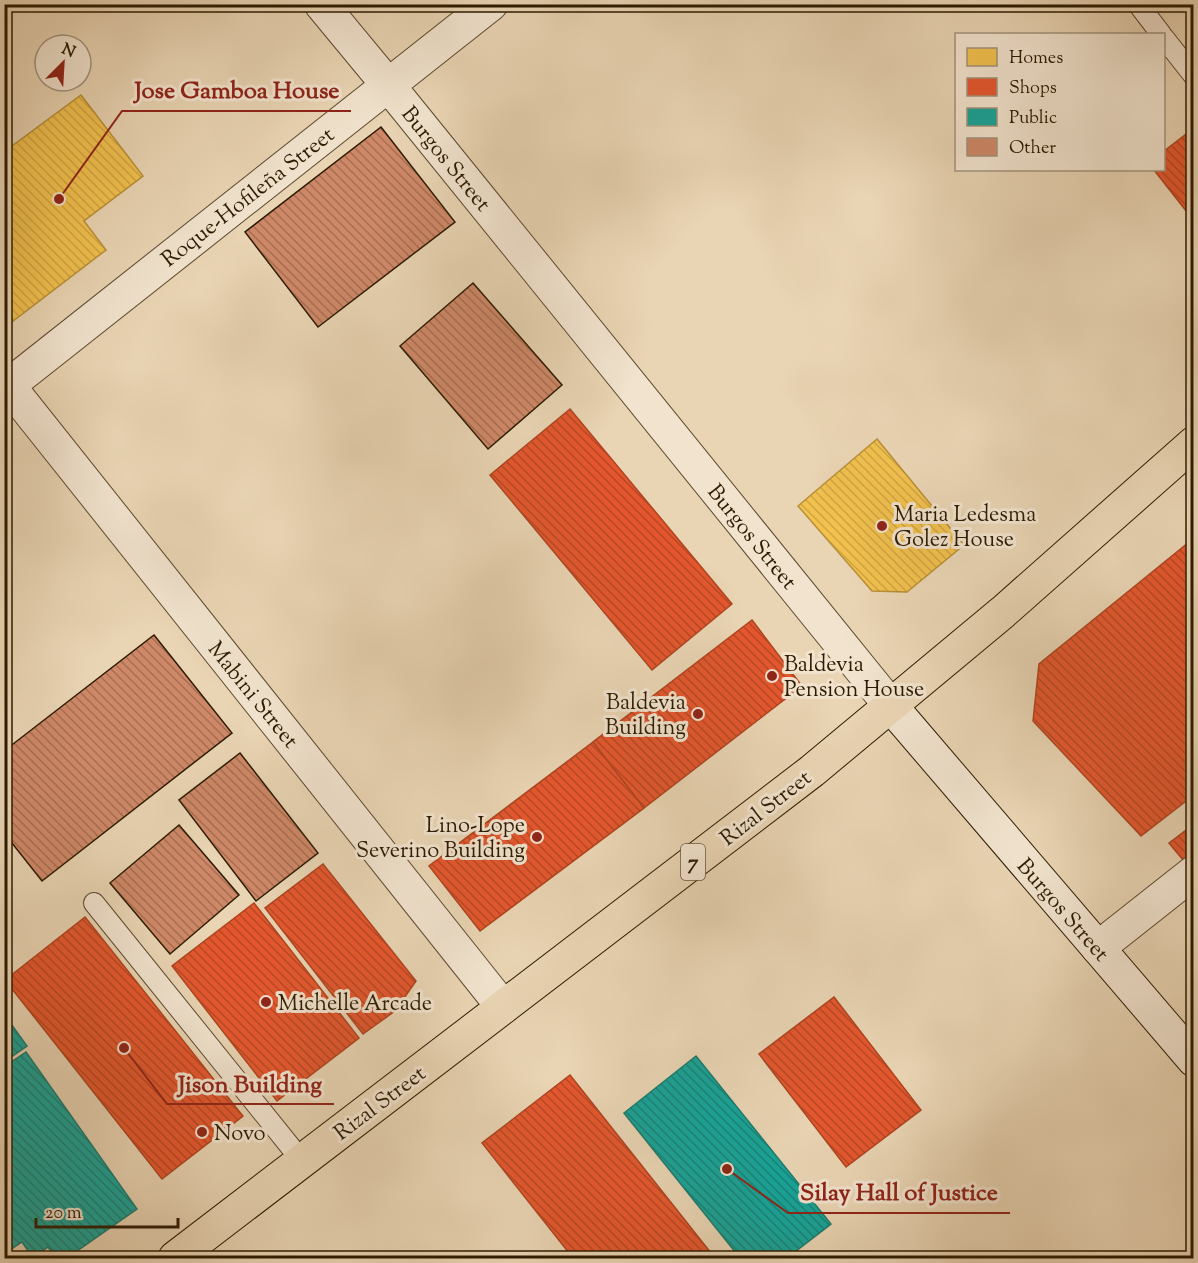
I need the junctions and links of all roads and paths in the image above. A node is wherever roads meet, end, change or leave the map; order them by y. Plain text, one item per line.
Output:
1 (321, 4) edge
2 (491, 4) edge
3 (1138, 4) edge
4 (1160, 33) edge
5 (1165, 40) edge
6 (1194, 76) edge
7 (388, 85) junction
8 (6, 385) edge
9 (1194, 443) edge
10 (890, 705) junction
11 (1193, 873) edge
12 (93, 903) dead end
13 (1098, 948) junction
14 (503, 1007) junction
15 (1194, 1060) edge
16 (302, 1161) junction
17 (175, 1258) edge

1 - 7 street, Burgos Street
2 - 7 street, Roque-Hofileña Street
3 - 4 lane
5 - 6 lane
7 - 8 street, Roque-Hofileña Street
7 - 10 street, Burgos Street
8 - 14 street, Mabini Street
9 - 10 main road, Rizal Street / 7
10 - 13 street, Burgos Street
10 - 14 main road, Rizal Street / 7
11 - 13 street
12 - 16 lane
13 - 15 street, Burgos Street
14 - 16 main road, Rizal Street / 7
16 - 17 main road, Rizal Street / 7

